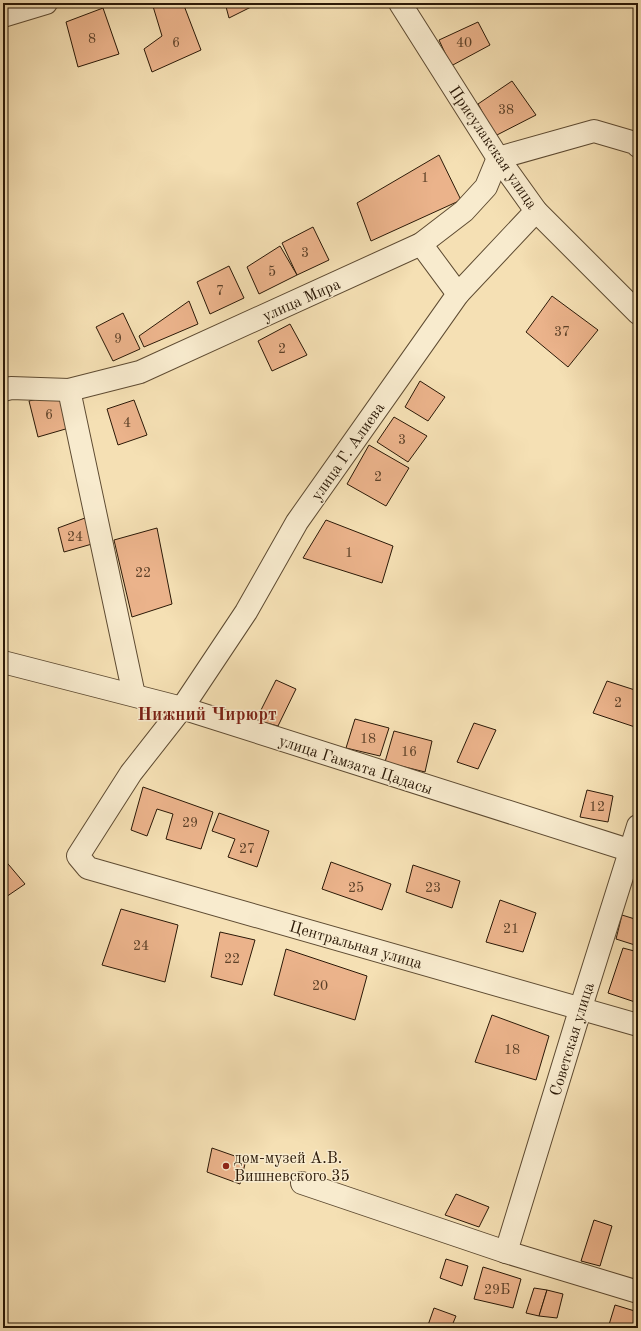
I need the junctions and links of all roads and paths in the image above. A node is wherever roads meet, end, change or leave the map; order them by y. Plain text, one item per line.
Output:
1 (46, 3) edge
2 (400, 3) edge
3 (3, 16) edge
4 (638, 146) edge
5 (498, 158) junction
6 (536, 211) junction
7 (421, 244) junction
8 (458, 294) junction
9 (638, 312) edge
10 (3, 390) edge
11 (69, 390) junction
12 (3, 662) edge
13 (134, 695) junction
14 (182, 708) junction
15 (638, 826) edge
16 (634, 852) edge
17 (78, 856) joint
18 (581, 1007) junction
19 (638, 1025) edge
20 (302, 1183) dead end
21 (506, 1252) junction
22 (638, 1292) edge

1 - 3 street
2 - 5 street, Присулакская улица
4 - 5 street
5 - 6 street, Присулакская улица
5 - 7 street, улица Мира
6 - 8 street, улица Г. Алиева
6 - 9 street, Присулакская улица
7 - 8 street
7 - 11 street, улица Мира
8 - 14 street, улица Г. Алиева
10 - 11 street, улица Мира
11 - 13 street
12 - 13 street, улица Гамзата Цадасы
13 - 14 street, улица Гамзата Цадасы
14 - 16 street, улица Гамзата Цадасы
14 - 17 street, улица Г. Алиева
15 - 16 street, Советская улица
16 - 18 street, Советская улица
17 - 18 street, Центральная улица
18 - 19 street, Центральная улица
18 - 21 street, Советская улица
20 - 21 street
21 - 22 street

